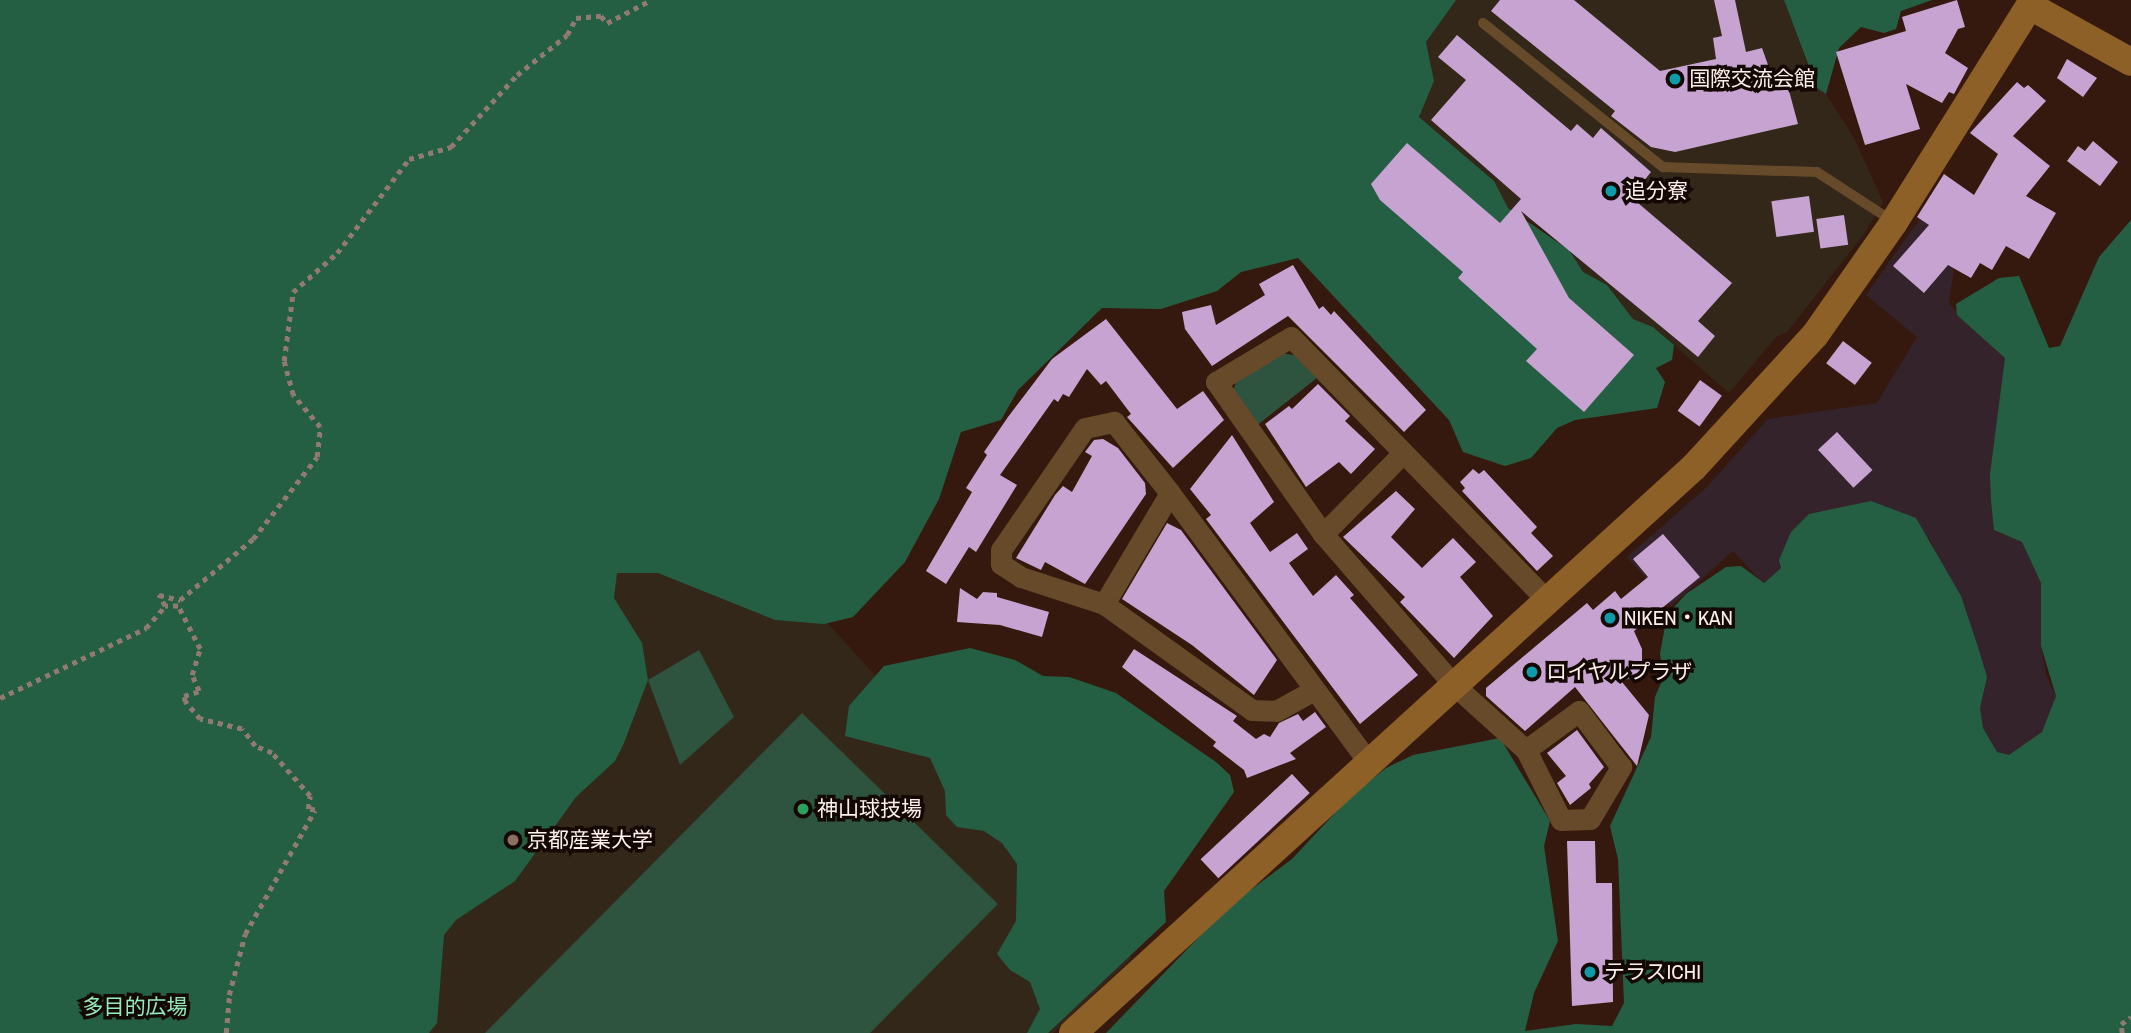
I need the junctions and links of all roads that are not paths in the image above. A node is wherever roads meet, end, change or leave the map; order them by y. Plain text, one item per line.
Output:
1 (2032, 3) edge
2 (1483, 23) dead end
3 (2131, 62) edge
4 (1894, 222) junction
5 (1403, 453) junction
6 (1170, 493) junction
7 (1323, 534) junction
8 (1547, 600) junction
9 (1104, 604) junction
10 (1454, 685) junction
11 (1314, 690) junction
12 (1526, 750) junction
13 (1368, 762) junction
14 (1073, 1033) edge

1 - 3 street
1 - 4 street
2 - 4 lane
4 - 8 street
5 - 7 street
5 - 7 street
5 - 8 street
6 - 9 street
6 - 9 street
6 - 11 street
7 - 10 street
8 - 10 street
9 - 11 street
10 - 12 street
10 - 13 street
11 - 13 street
12 - 12 street
13 - 14 street

